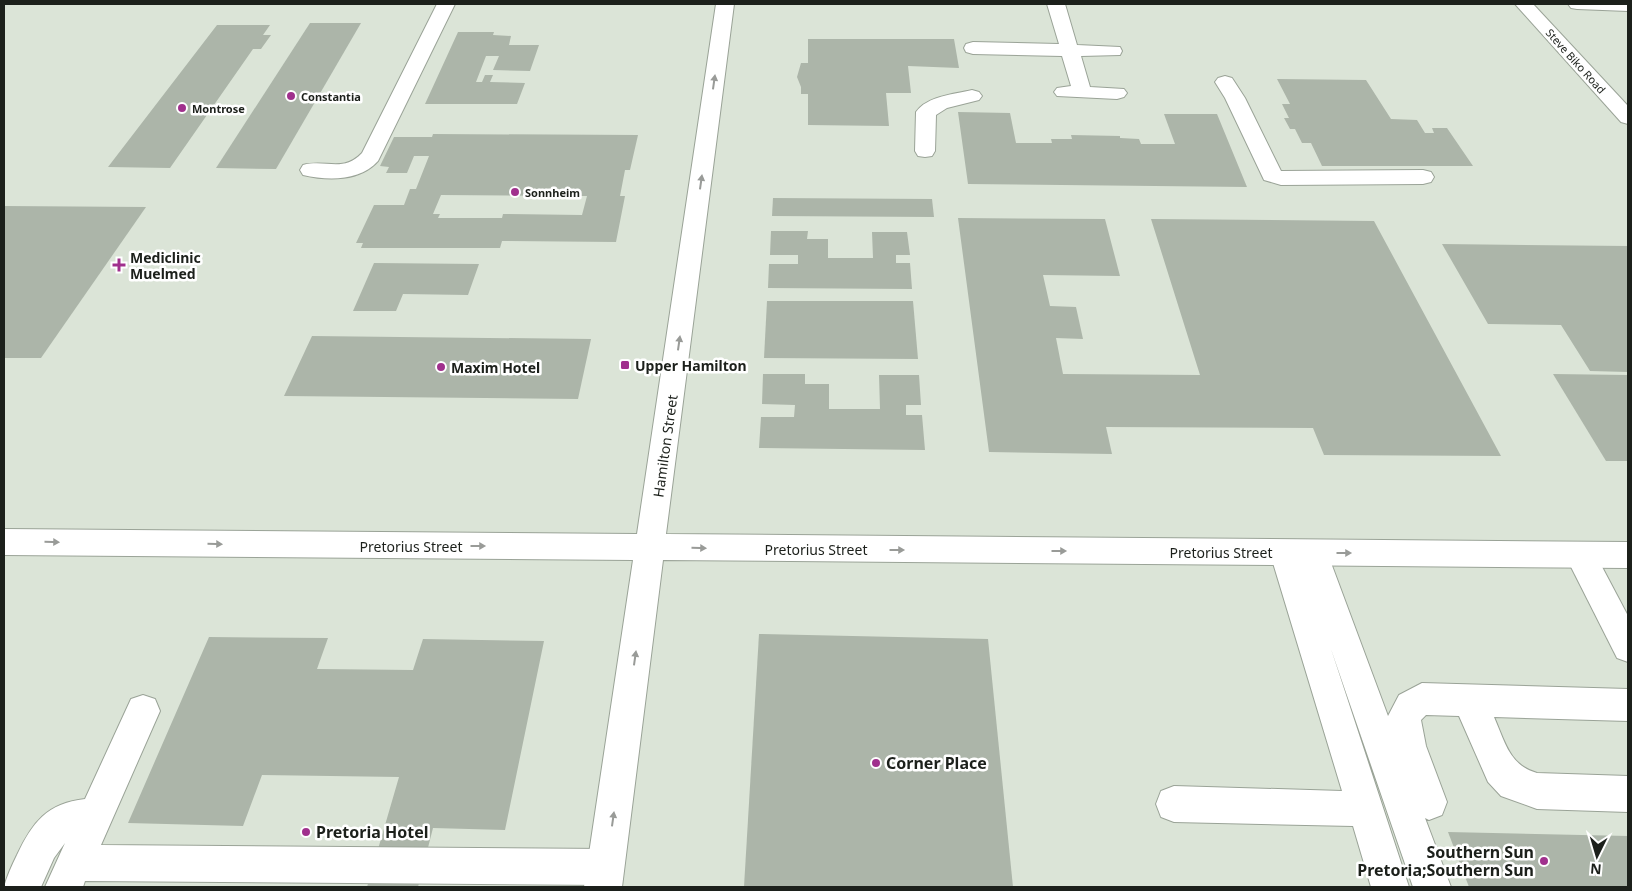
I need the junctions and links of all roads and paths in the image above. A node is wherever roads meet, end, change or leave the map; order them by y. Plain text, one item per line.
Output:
1 (446, 4) edge
2 (463, 4) edge
3 (725, 4) edge
4 (1056, 4) edge
5 (1524, 4) edge
6 (1577, 4) edge
7 (1628, 6) edge
8 (973, 48) dead end
9 (1071, 49) junction
10 (1112, 51) dead end
11 (435, 65) dead end
12 (1226, 82) dead end
13 (1117, 93) dead end
14 (972, 96) dead end
15 (1628, 118) edge
16 (926, 151) dead end
17 (311, 170) dead end
18 (1423, 177) dead end
19 (4, 542) edge
20 (651, 547) junction
21 (1299, 553) junction
22 (1580, 555) junction
23 (1628, 555) edge
24 (1628, 647) edge
25 (1469, 701) junction
26 (1628, 705) edge
27 (142, 710) dead end
28 (1628, 794) edge
29 (1429, 802) dead end
30 (1174, 804) dead end
31 (1366, 809) junction
32 (95, 817) junction
33 (69, 875) edge
34 (604, 877) edge
35 (22, 887) edge
36 (1390, 887) edge
37 (1432, 887) edge

1 - 17 main road
2 - 11 main road
20 -> 3 main road, Hamilton Street
4 - 9 main road
5 - 15 main road, Steve Biko Road
6 - 7 main road
8 - 9 main road
9 - 10 main road
9 - 13 main road
12 - 18 main road
14 - 16 main road
19 -> 20 main road, Pretorius Street
20 -> 21 main road, Pretorius Street
34 -> 20 main road, Hamilton Street
21 -> 22 main road, Pretorius Street
21 - 31 main road
21 - 37 main road
22 - 23 main road, Pretorius Street
22 - 24 main road
25 - 26 main road
25 - 28 main road
25 - 29 main road
27 - 32 main road
30 - 31 main road
31 - 36 main road
32 - 33 main road
32 - 35 main road
33 - 34 main road

